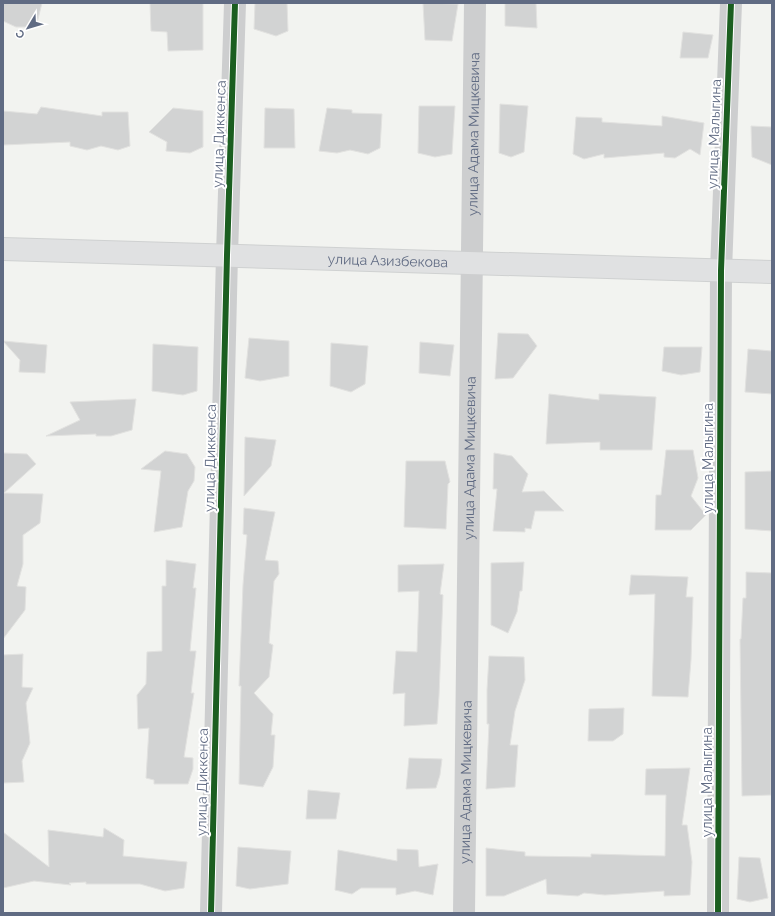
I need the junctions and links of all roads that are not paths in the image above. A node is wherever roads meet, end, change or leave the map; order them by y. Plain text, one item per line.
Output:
1 (235, 3) edge
2 (475, 3) edge
3 (731, 3) edge
4 (3, 249) edge
5 (227, 255) junction
6 (471, 263) junction
7 (721, 271) junction
8 (772, 272) edge
9 (212, 913) edge
10 (464, 913) edge
11 (718, 913) edge

1 - 5 street, улица Диккенса
2 - 6 street, улица Адама Мицкевича
3 - 7 street, улица Малыгина
4 - 5 main road, улица Азизбекова
5 - 6 main road, улица Азизбекова
5 - 9 street, улица Диккенса
6 - 7 main road, улица Азизбекова
6 - 10 street, улица Адама Мицкевича
7 - 8 main road, улица Азизбекова
7 - 11 street, улица Малыгина

